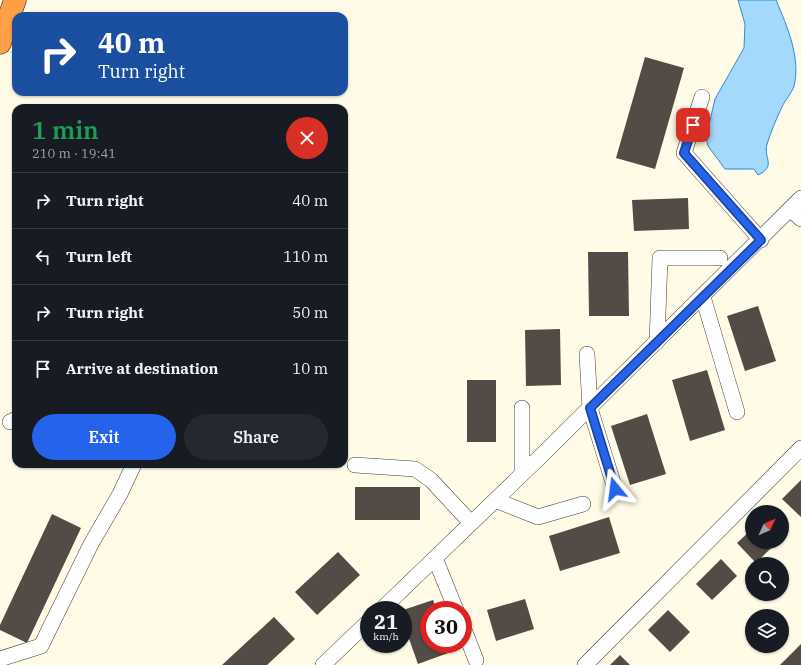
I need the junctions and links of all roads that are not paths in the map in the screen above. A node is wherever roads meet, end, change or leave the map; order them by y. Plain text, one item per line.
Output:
1 (15, 0) edge
2 (0, 43) edge
3 (702, 97) dead end
4 (801, 198) edge
5 (795, 214) edge
6 (761, 240) junction
7 (720, 258) dead end
8 (703, 297) junction
9 (657, 342) junction
10 (587, 354) dead end
11 (522, 408) dead end
12 (590, 408) junction
13 (737, 412) dead end
14 (801, 448) edge
15 (355, 465) dead end
16 (132, 468) edge
17 (522, 474) junction
18 (615, 489) dead end
19 (495, 500) junction
20 (583, 504) dead end
21 (471, 523) junction
22 (435, 558) junction
23 (390, 601) edge
24 (452, 601) edge
25 (360, 630) edge
26 (472, 650) edge
27 (0, 659) edge
28 (476, 660) dead end
29 (323, 665) edge
30 (585, 665) edge

1 - 2 highway
3 - 6 street
4 - 5 street
5 - 6 street
6 - 8 street
7 - 9 street
8 - 9 street
8 - 13 street
9 - 12 street
10 - 12 street
11 - 17 street
12 - 17 street
12 - 18 street
14 - 30 street
15 - 21 street
16 - 27 street
17 - 19 street
19 - 20 street
19 - 21 street
21 - 22 street
22 - 23 street
22 - 24 street
25 - 29 street
26 - 28 street

